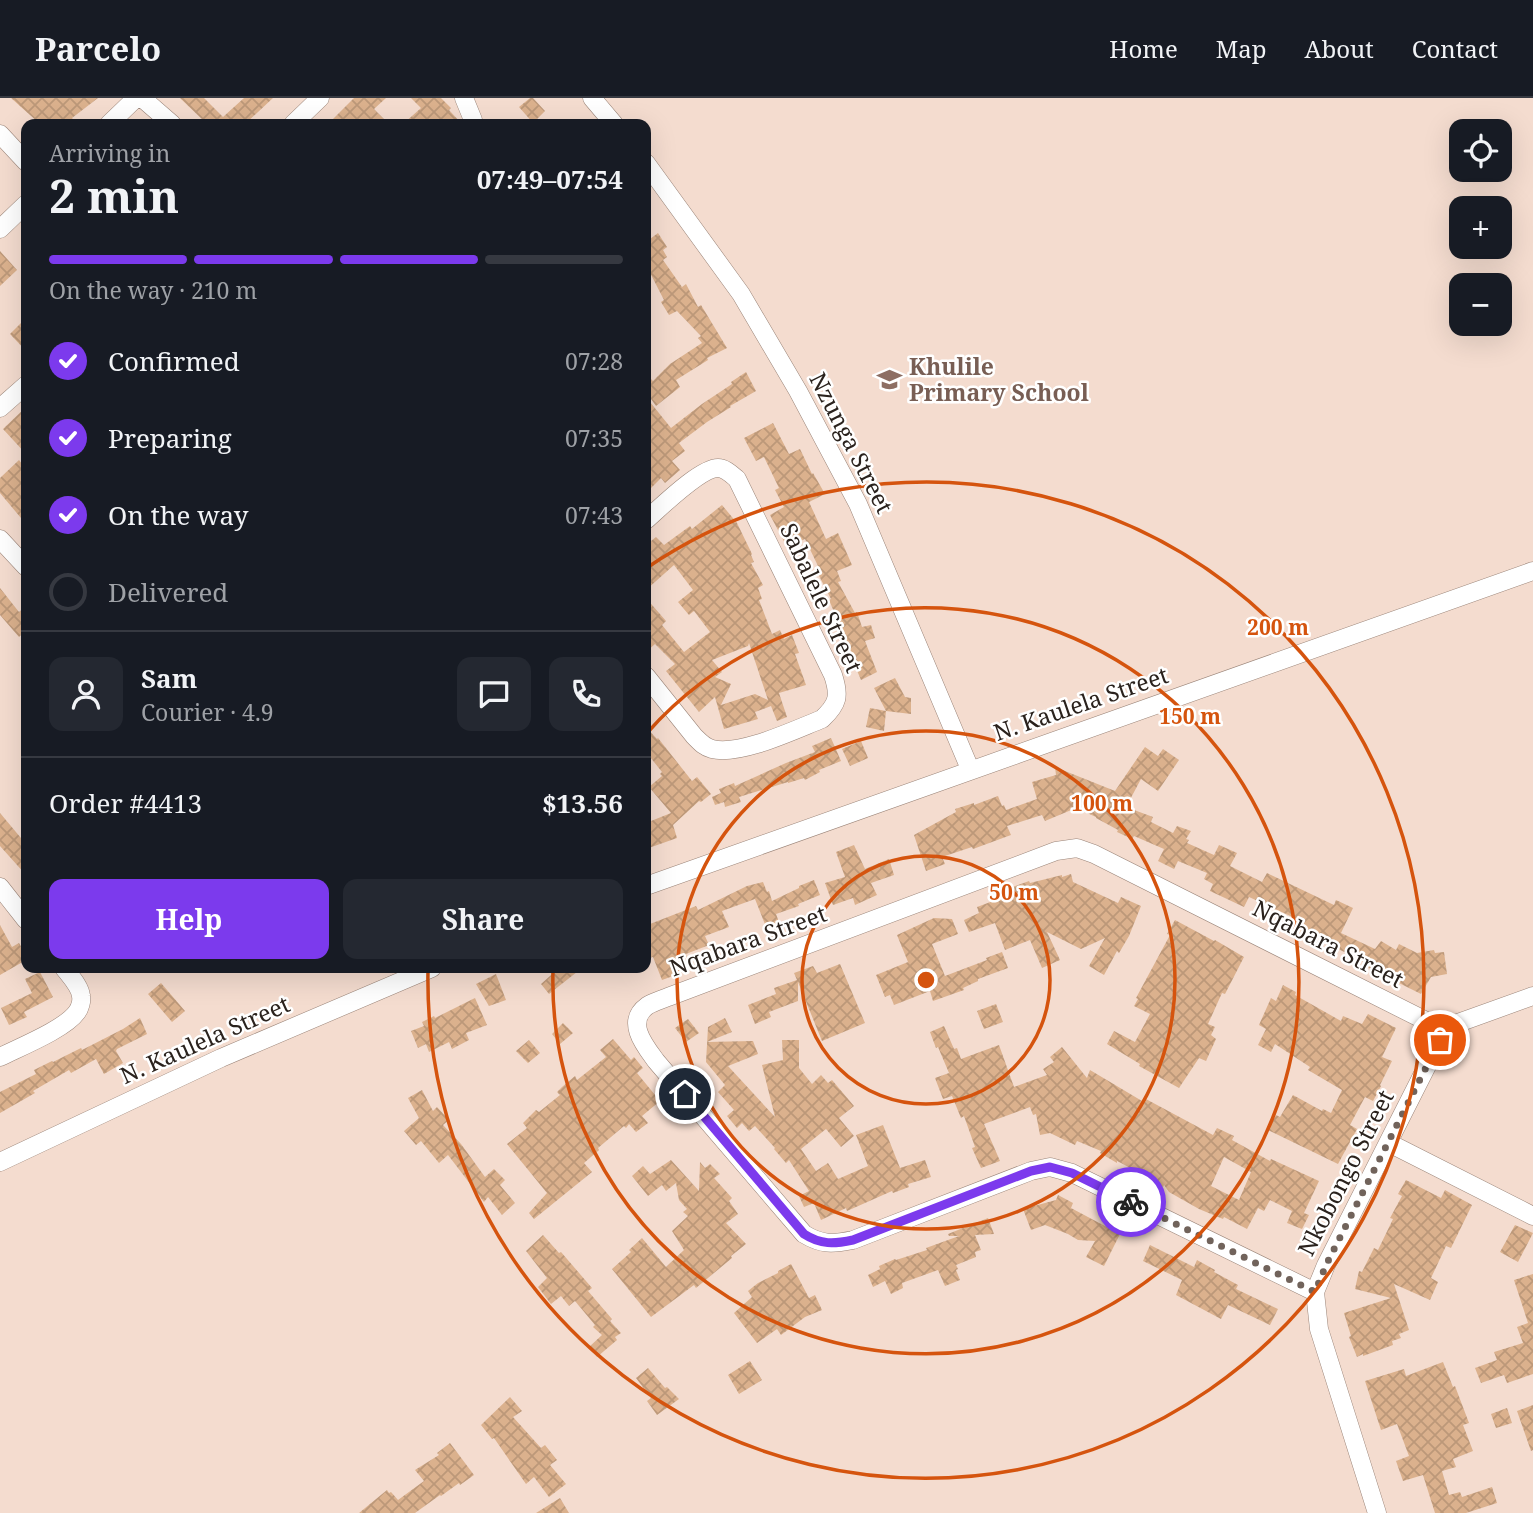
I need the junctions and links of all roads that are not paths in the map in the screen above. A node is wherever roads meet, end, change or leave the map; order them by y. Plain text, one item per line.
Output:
1 (136, 98) edge
2 (142, 98) edge
3 (320, 98) edge
4 (464, 98) edge
5 (592, 98) edge
6 (114, 119) edge
7 (166, 119) edge
8 (298, 119) edge
9 (473, 119) edge
10 (610, 119) edge
11 (0, 134) edge
12 (21, 157) edge
13 (651, 170) edge
14 (21, 209) edge
15 (0, 229) edge
16 (21, 389) edge
17 (0, 408) edge
18 (651, 516) edge
19 (0, 539) edge
20 (21, 562) edge
21 (1533, 571) edge
22 (651, 682) edge
23 (970, 769) junction
24 (651, 884) edge
25 (2, 893) edge
26 (21, 914) edge
27 (67, 973) edge
28 (420, 973) edge
29 (1533, 996) edge
30 (1446, 1031) junction
31 (0, 1057) edge
32 (1389, 1143) junction
33 (0, 1162) edge
34 (1533, 1216) edge
35 (1315, 1292) junction
36 (1377, 1513) edge

1 - 6 street
2 - 7 street
3 - 8 street
4 - 9 street
5 - 10 street
11 - 12 street
13 - 23 street, Nzunga Street
14 - 15 street
16 - 17 street
18 - 22 street, Sabalele Street
19 - 20 street
21 - 23 street, N. Kaulela Street
23 - 24 street, N. Kaulela Street
25 - 26 street
27 - 31 street
28 - 33 street, N. Kaulela Street
29 - 30 street
30 - 32 street, Nkobongo Street
30 - 35 street, Nqabara Street
32 - 34 street
32 - 35 street, Nkobongo Street
35 - 36 street, Nkobongo Street

